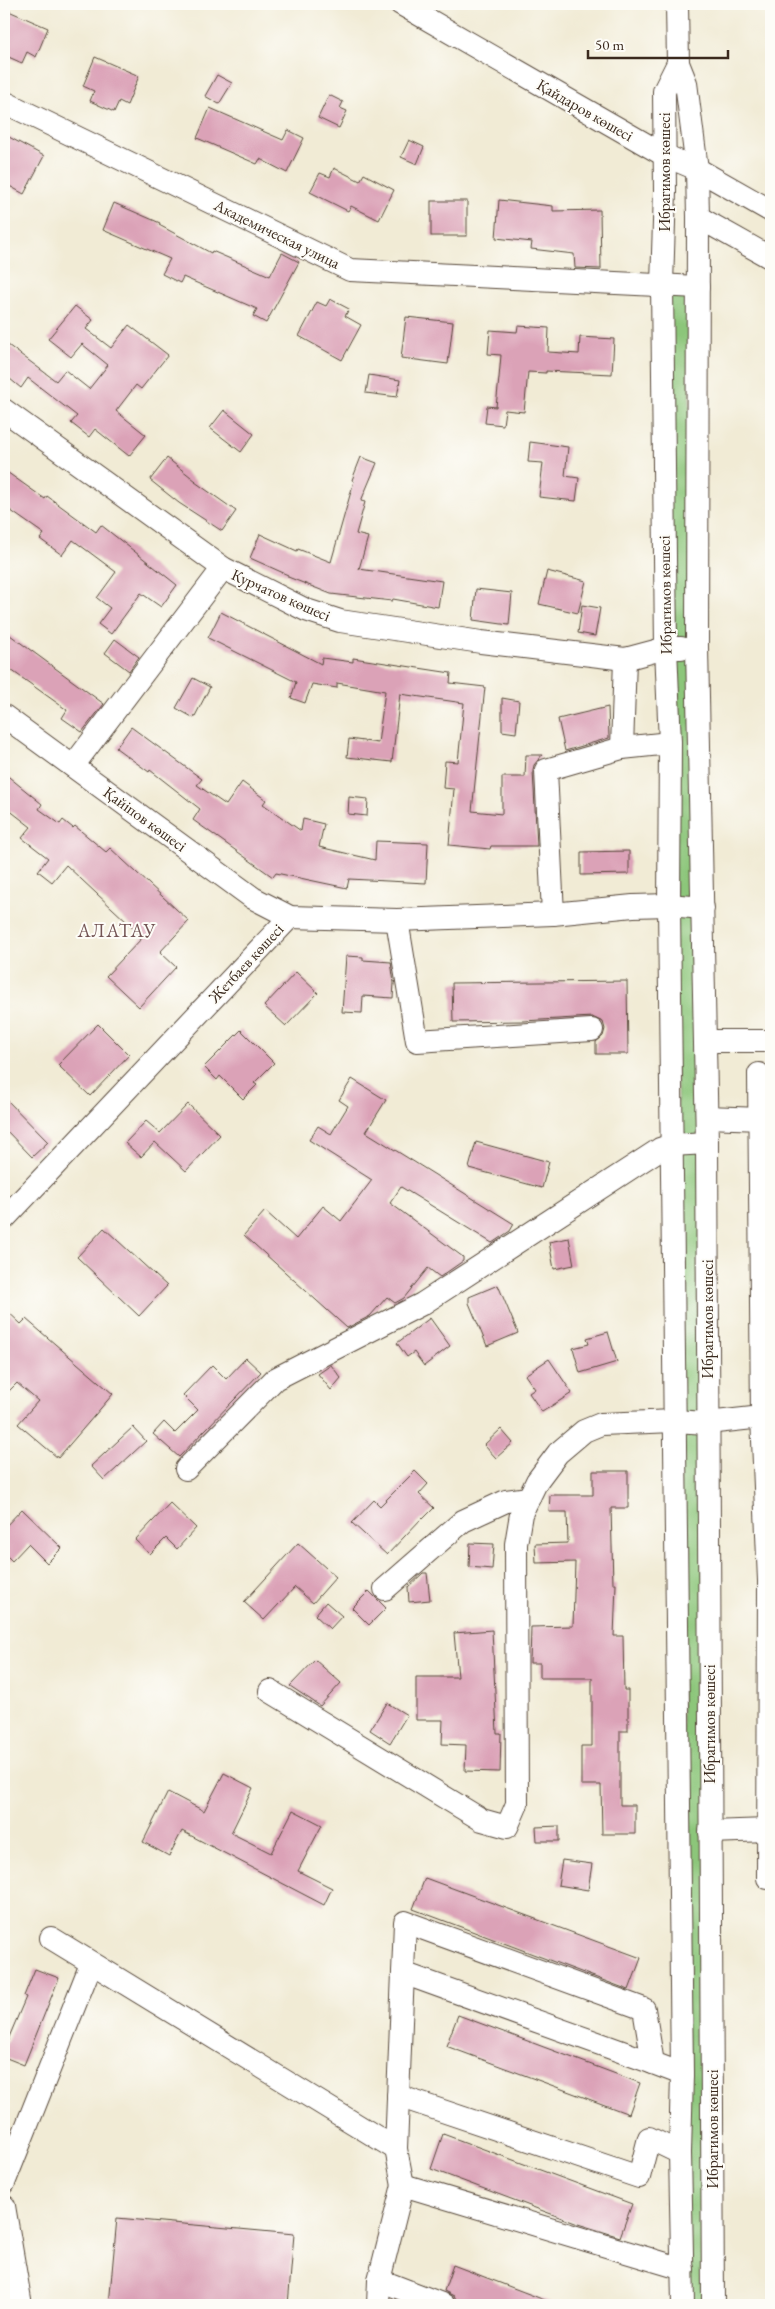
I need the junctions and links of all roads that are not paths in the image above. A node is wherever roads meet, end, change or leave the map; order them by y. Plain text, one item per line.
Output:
1 (401, 4) edge
2 (677, 4) edge
3 (678, 64) junction
4 (4, 102) edge
5 (666, 156) junction
6 (697, 169) junction
7 (771, 211) edge
8 (698, 217) junction
9 (771, 258) edge
10 (662, 284) junction
11 (698, 287) junction
12 (4, 410) edge
13 (222, 568) junction
14 (697, 647) junction
15 (666, 648) junction
16 (625, 659) junction
17 (4, 716) edge
18 (670, 743) junction
19 (622, 748) junction
20 (73, 766) junction
21 (669, 905) junction
22 (703, 908) junction
23 (553, 914) junction
24 (290, 917) junction
25 (396, 920) junction
26 (592, 1030) dead end
27 (706, 1041) junction
28 (771, 1041) edge
29 (759, 1074) dead end
30 (707, 1117) junction
31 (761, 1119) junction
32 (707, 1142) junction
33 (672, 1145) junction
34 (4, 1219) edge
35 (762, 1417) junction
36 (674, 1422) junction
37 (707, 1423) junction
38 (186, 1469) dead end
39 (529, 1498) junction
40 (385, 1589) dead end
41 (270, 1691) dead end
42 (768, 1830) junction
43 (710, 1832) junction
44 (768, 1878) dead end
45 (51, 1938) dead end
46 (91, 1964) junction
47 (403, 1973) junction
48 (653, 2062) junction
49 (682, 2074) junction
50 (398, 2096) junction
51 (681, 2107) junction
52 (712, 2109) junction
53 (396, 2149) junction
54 (680, 2153) junction
55 (4, 2183) edge
56 (403, 2185) junction
57 (4, 2206) edge
58 (683, 2269) junction
59 (379, 2280) junction
60 (21, 2305) edge
61 (378, 2305) edge
62 (444, 2305) edge
63 (682, 2305) edge
64 (713, 2305) edge

1 - 5 street, Қайдаров көшесі
2 - 3 street, Ибрагимов көшесі
3 - 5 street, Ибрагимов көшесі
3 - 6 street, Ибрагимов көшесі
4 - 10 street, Академическая улица
5 - 6 street, Қайдаров көшесі
5 - 10 street, Ибрагимов көшесі
6 - 7 street, Қайдаров көшесі
6 - 8 street, Ибрагимов көшесі
8 - 9 street
8 - 11 street, Ибрагимов көшесі
10 - 11 street
10 - 15 street, Ибрагимов көшесі
11 - 14 street, Ибрагимов көшесі
12 - 13 street, Курчатов көшесі
13 - 16 street, Курчатов көшесі
13 - 20 street
14 - 15 street, Курчатов көшесі
14 - 22 street, Ибрагимов көшесі
15 - 16 street, Курчатов көшесі
15 - 18 street, Ибрагимов көшесі
16 - 19 street
17 - 20 street, Қайіпов көшесі
18 - 19 street
18 - 21 street, Ибрагимов көшесі
19 - 23 street
20 - 24 street, Қайіпов көшесі
21 - 22 street
21 - 23 street, Жетбаев көшесі
21 - 33 street, Ибрагимов көшесі
22 - 27 street, Ибрагимов көшесі
23 - 25 street, Жетбаев көшесі
24 - 25 street, Жетбаев көшесі
24 - 34 street, Жетбаев көшесі
25 - 26 street
27 - 28 street
27 - 30 street, Ибрагимов көшесі
29 - 31 street
30 - 31 street
30 - 32 street, Ибрагимов көшесі
31 - 35 street
32 - 33 street
32 - 37 street, Ибрагимов көшесі
33 - 36 street, Ибрагимов көшесі
33 - 38 street
35 - 37 street
35 - 42 street
36 - 37 street
36 - 39 street
36 - 49 street, Ибрагимов көшесі
37 - 43 street, Ибрагимов көшесі
39 - 40 street
39 - 41 street
42 - 43 street
42 - 44 street
43 - 52 street, Ибрагимов көшесі
45 - 46 street
46 - 53 street
46 - 55 street
47 - 48 street
47 - 48 street
47 - 50 street
48 - 49 street
49 - 51 street, Ибрагимов көшесі
50 - 53 street
50 - 54 street
51 - 52 street
51 - 54 street, Ибрагимов көшесі
52 - 64 street, Ибрагимов көшесі
53 - 56 street
54 - 58 street, Ибрагимов көшесі
56 - 58 street
56 - 59 street
57 - 60 street
58 - 63 street, Ибрагимов көшесі
59 - 61 street
59 - 62 street

